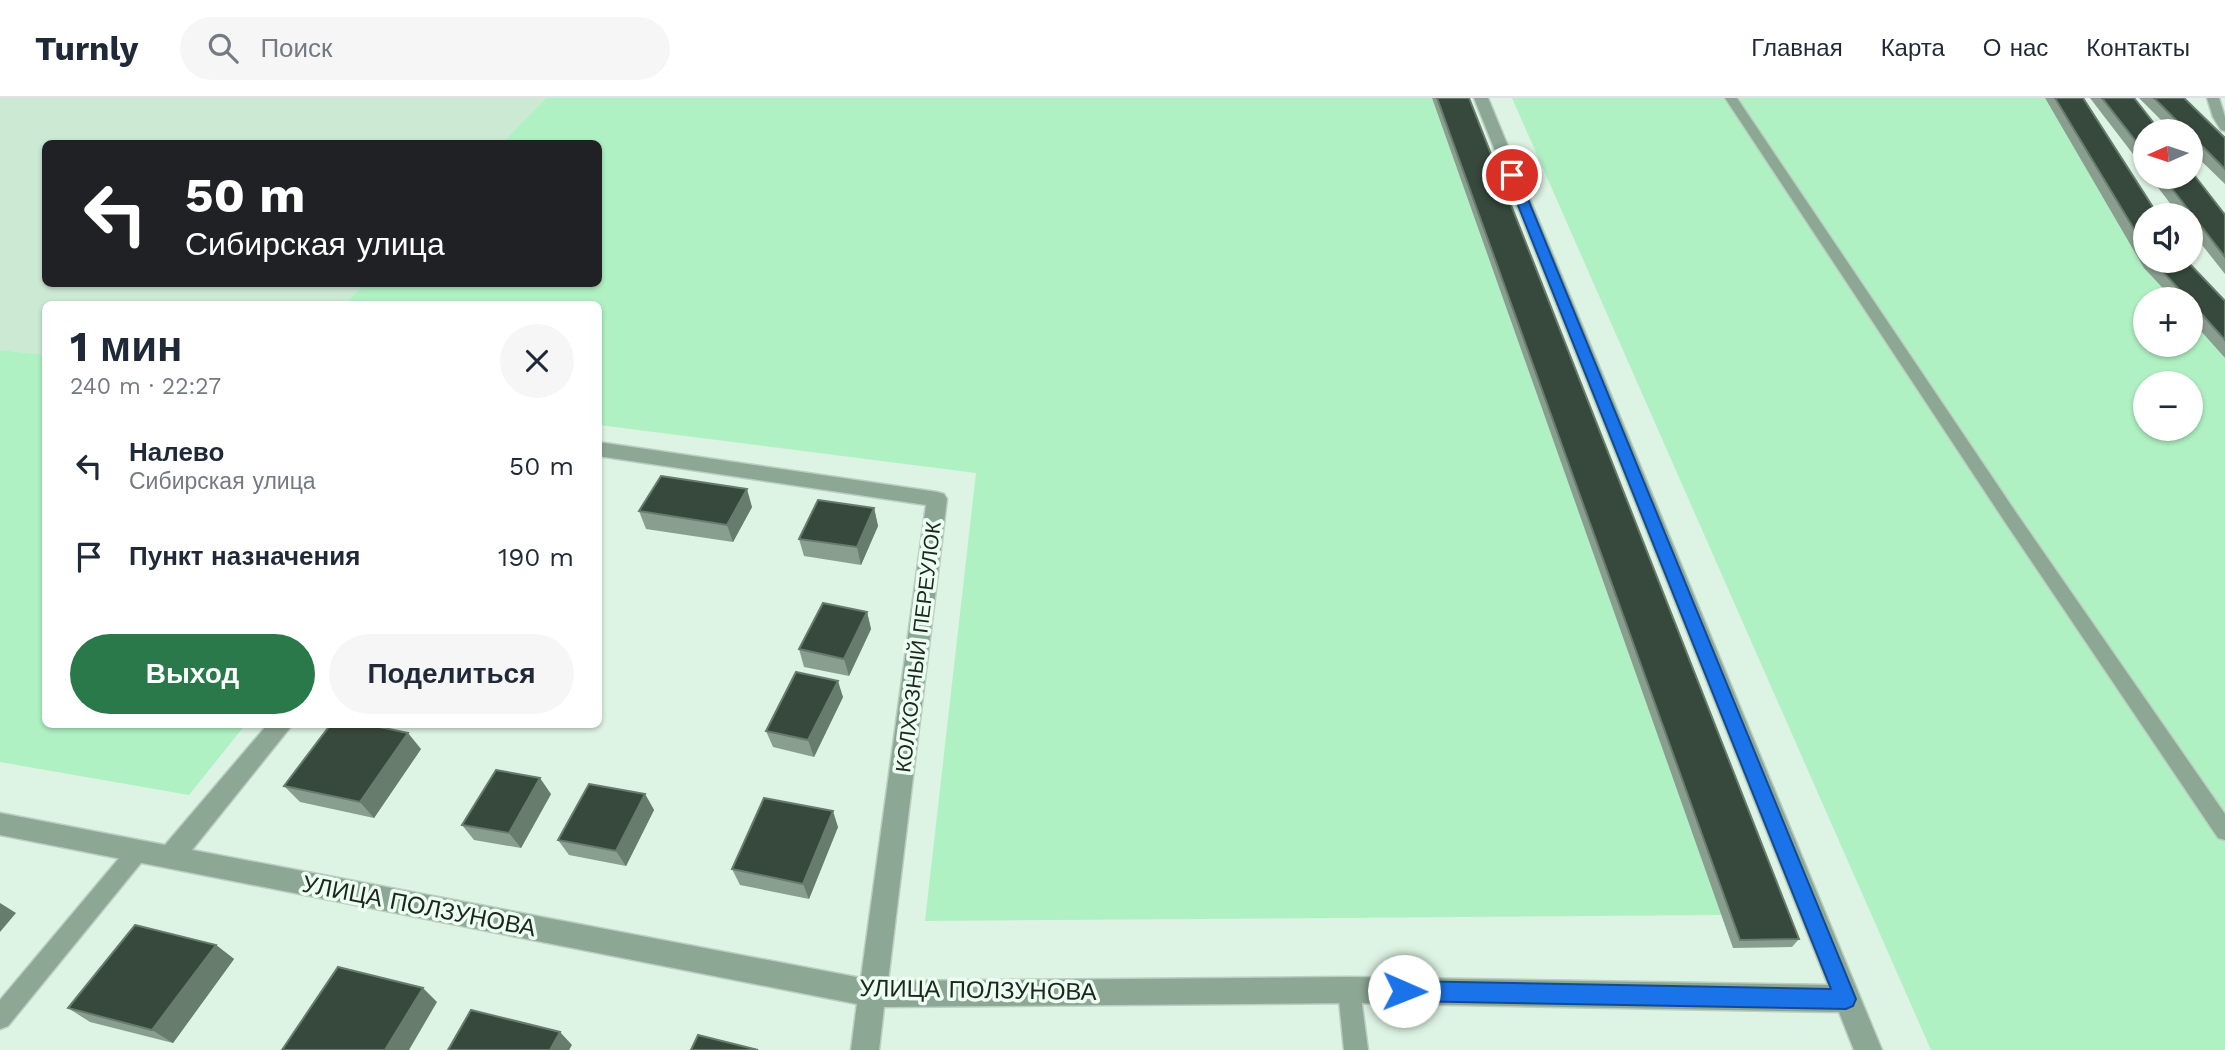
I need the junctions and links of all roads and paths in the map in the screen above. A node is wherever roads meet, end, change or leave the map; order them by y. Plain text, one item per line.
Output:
1 (1481, 98) edge
2 (1731, 98) edge
3 (2213, 98) edge
4 (2225, 106) edge
5 (2225, 127) edge
6 (602, 451) edge
7 (279, 728) edge
8 (0, 824) edge
9 (2225, 831) edge
10 (138, 851) junction
11 (170, 858) junction
12 (1349, 990) junction
13 (873, 994) junction
14 (1846, 999) junction
15 (0, 1018) edge
16 (865, 1050) edge
17 (1356, 1050) edge
18 (1868, 1050) edge

1 - 14 street
2 - 9 lane
3 - 4 lane
3 - 5 lane
6 - 13 street, КОЛХОЗНЫЙ ПЕРЕУЛОК
7 - 11 street
8 - 10 street, УЛИЦА ПОЛЗУНОВА
10 - 11 street, УЛИЦА ПОЛЗУНОВА
10 - 15 lane
11 - 13 street, УЛИЦА ПОЛЗУНОВА
12 - 13 street, УЛИЦА ПОЛЗУНОВА
12 - 14 street, УЛИЦА ПОЛЗУНОВА
12 - 17 lane
13 - 16 street, КОЛХОЗНЫЙ ПЕРЕУЛОК
14 - 18 street

